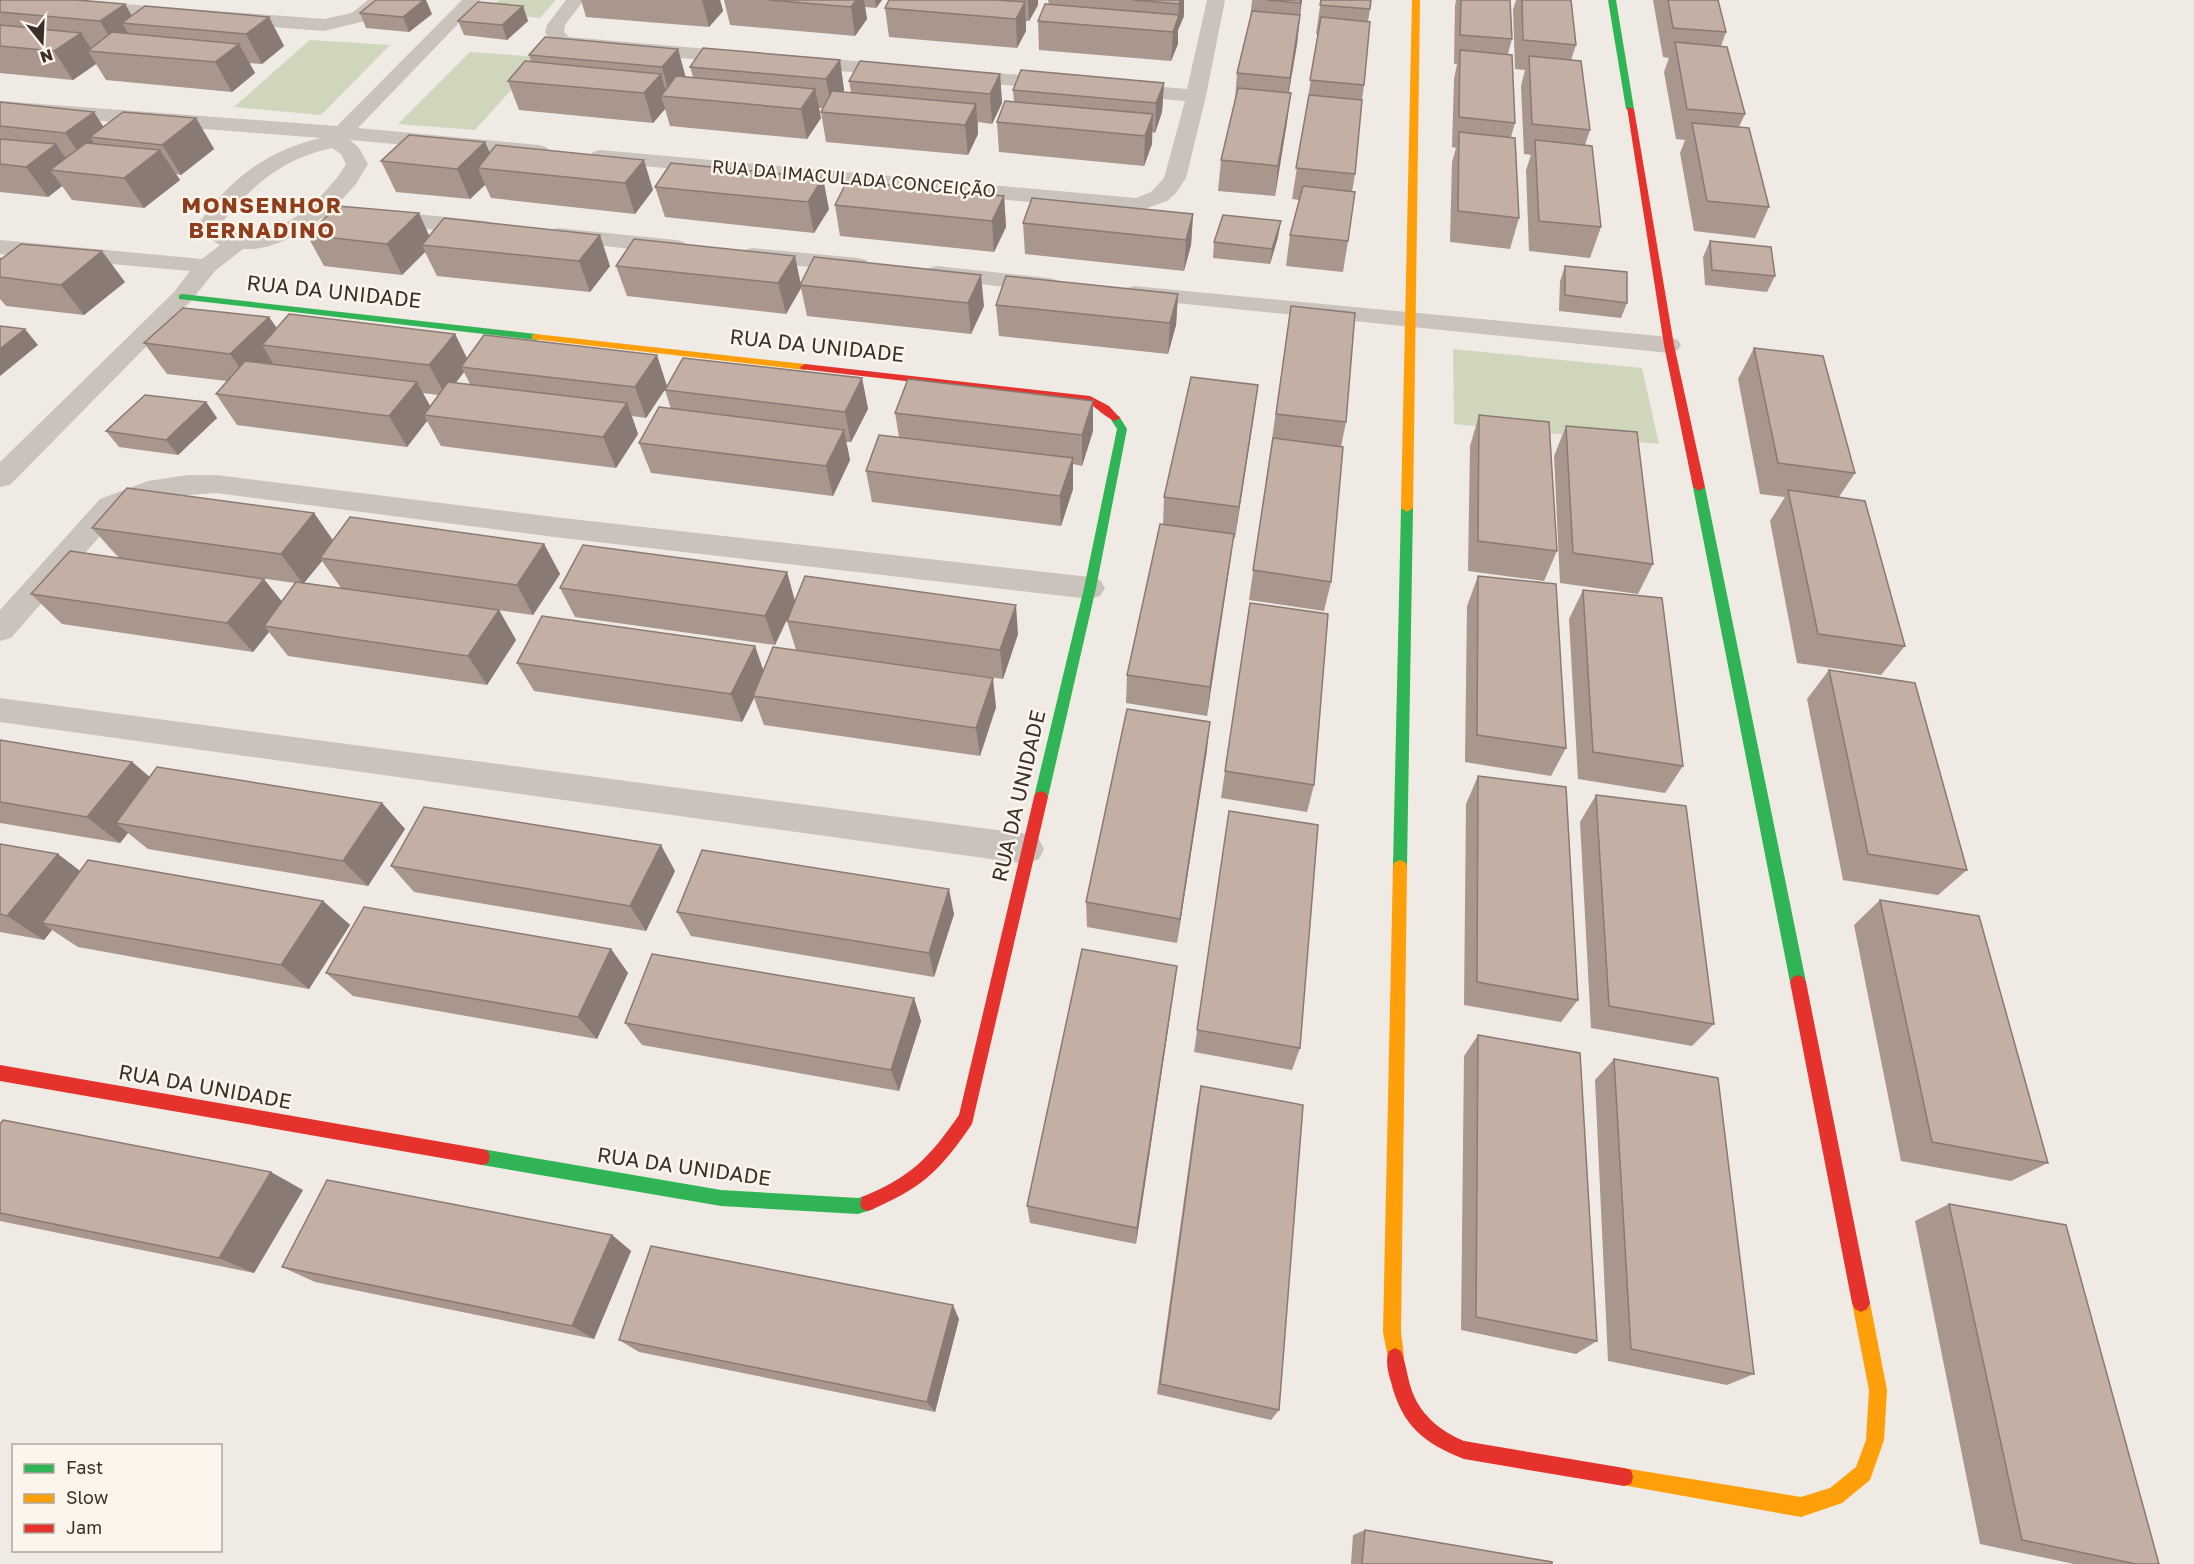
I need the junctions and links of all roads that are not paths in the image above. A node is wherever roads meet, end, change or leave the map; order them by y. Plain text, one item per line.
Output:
1 (0, 0) edge
2 (379, 0) edge
3 (472, 0) edge
4 (574, 0) edge
5 (1216, 0) edge
6 (1416, 0) edge
7 (1612, 0) edge
8 (757, 59) edge
9 (781, 61) edge
10 (1078, 86) edge
11 (1101, 88) edge
12 (1196, 96) junction
13 (0, 107) edge
14 (338, 137) junction
15 (554, 152) edge
16 (578, 154) edge
17 (320, 211) junction
18 (510, 230) edge
19 (534, 232) edge
20 (235, 244) junction
21 (0, 247) edge
22 (700, 249) edge
23 (735, 253) edge
24 (207, 266) junction
25 (878, 267) edge
26 (913, 271) edge
27 (1067, 286) edge
28 (1115, 291) edge
29 (182, 297) junction
30 (1411, 321) junction
31 (1669, 345) junction
32 (0, 477) edge
33 (1090, 588) junction
34 (0, 630) edge
35 (0, 710) edge
36 (1028, 849) junction
37 (0, 1073) edge

1 - 2 street
3 - 14 street
4 - 8 street
5 - 12 street, RUA DA IMACULADA CONCEIÇÃO
6 - 30 street
7 - 31 street
9 - 10 street
11 - 12 street
12 - 16 street, RUA DA IMACULADA CONCEIÇÃO
13 - 14 street
14 - 15 street
14 - 17 street
14 - 20 street
17 - 18 street
17 - 20 street
19 - 22 street
20 - 24 street
21 - 24 street
23 - 25 street
24 - 29 street
26 - 27 street
28 - 30 street
29 - 32 street
29 - 33 street, RUA DA UNIDADE
30 - 31 street
30 - 31 street
33 - 34 street
33 - 36 street, RUA DA UNIDADE
35 - 36 street
36 - 37 street, RUA DA UNIDADE

